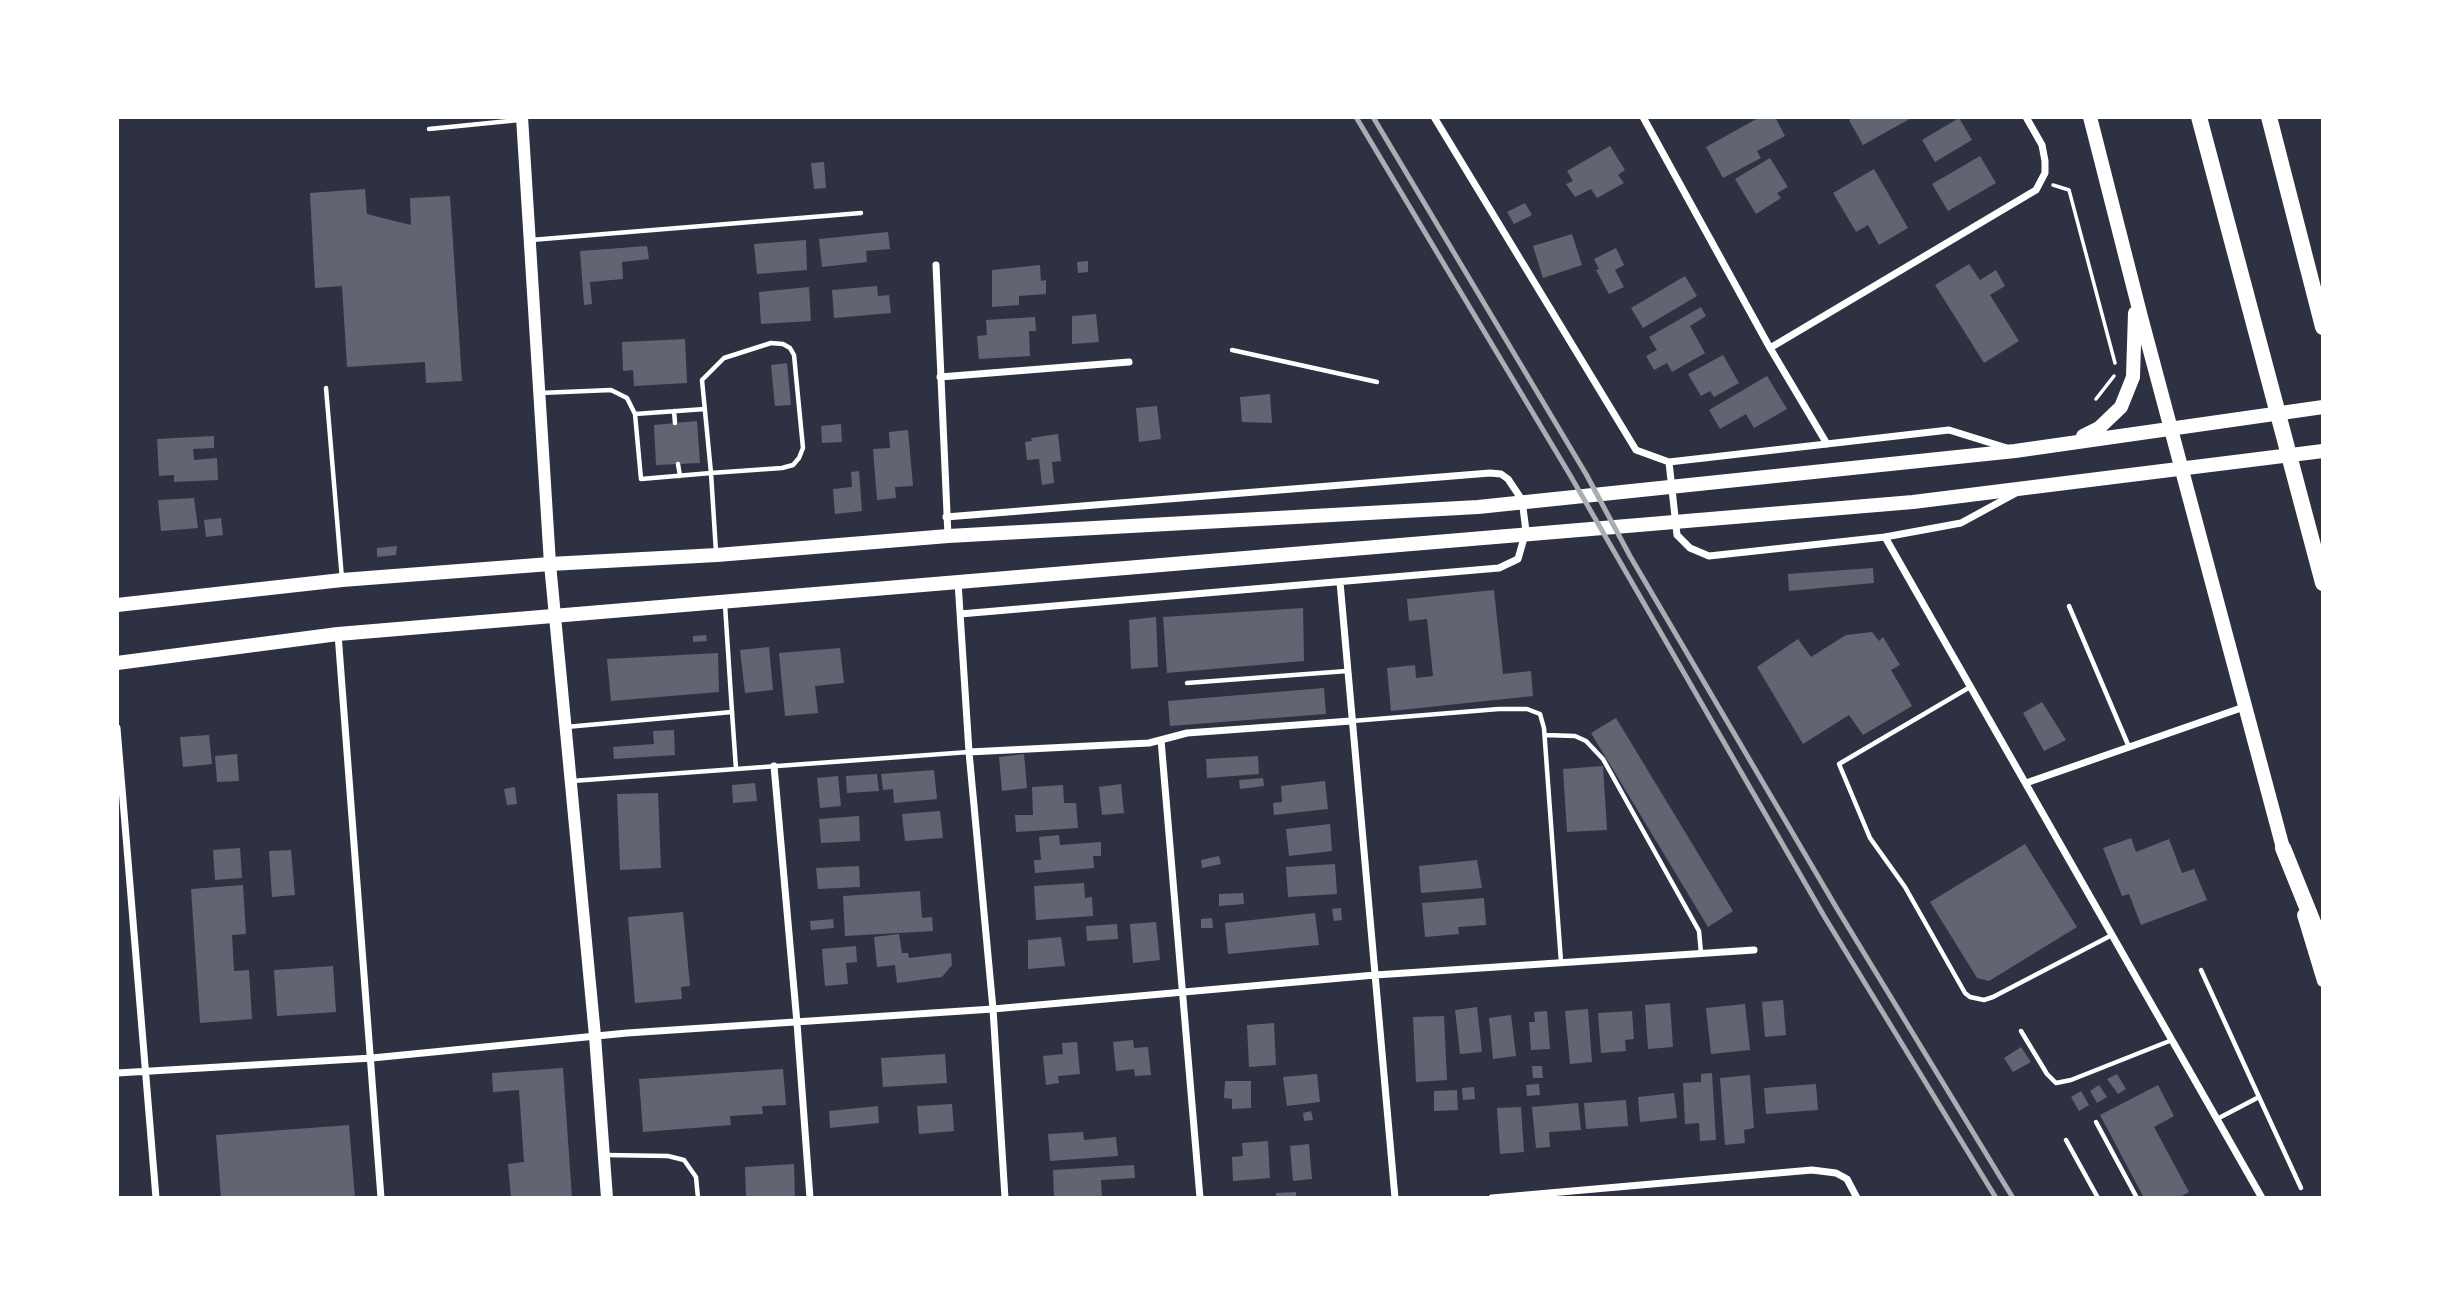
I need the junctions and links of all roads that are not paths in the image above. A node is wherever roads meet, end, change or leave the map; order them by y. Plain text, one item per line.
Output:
1 (1434, 117) edge
2 (1643, 117) edge
3 (2026, 117) edge
4 (2090, 117) edge
5 (2199, 117) edge
6 (2269, 117) edge
7 (522, 118) edge
8 (429, 128) dead end
9 (861, 213) dead end
10 (530, 240) junction
11 (936, 265) dead end
12 (2135, 296) junction
13 (2323, 327) edge
14 (1770, 348) junction
15 (1232, 350) dead end
16 (1129, 362) dead end
17 (940, 377) junction
18 (1377, 382) dead end
19 (326, 388) dead end
20 (539, 393) junction
21 (2323, 407) edge
22 (705, 408) junction
23 (674, 411) junction
24 (635, 414) junction
25 (675, 423) dead end
26 (2171, 427) junction
27 (2073, 442) junction
28 (1827, 444) junction
29 (2015, 451) junction
30 (2323, 452) edge
31 (1669, 462) junction
32 (678, 464) dead end
33 (2182, 469) junction
34 (711, 473) junction
35 (680, 476) junction
36 (2021, 490) junction
37 (946, 517) junction
38 (948, 536) junction
39 (1885, 537) junction
40 (717, 555) junction
41 (550, 564) junction
42 (342, 580) junction
43 (958, 582) junction
44 (1340, 582) junction
45 (2323, 583) edge
46 (725, 603) junction
47 (117, 605) edge
48 (2069, 606) dead end
49 (960, 614) junction
50 (556, 618) junction
51 (338, 634) junction
52 (117, 663) edge
53 (1347, 671) junction
54 (1187, 683) dead end
55 (1971, 686) junction
56 (2244, 707) junction
57 (732, 712) junction
58 (1351, 721) junction
59 (565, 727) junction
60 (117, 728) edge
61 (1545, 735) junction
62 (1161, 740) junction
63 (2129, 747) junction
64 (969, 752) junction
65 (774, 766) junction
66 (736, 769) junction
67 (570, 781) junction
68 (2026, 783) junction
69 (2283, 848) junction
70 (2113, 934) junction
71 (2323, 947) edge
72 (1754, 950) dead end
73 (1701, 953) junction
74 (1561, 963) junction
75 (2201, 970) dead end
76 (1375, 975) junction
77 (2323, 981) edge
78 (1184, 993) junction
79 (993, 1009) junction
80 (797, 1023) junction
81 (2021, 1031) dead end
82 (595, 1036) junction
83 (2173, 1039) junction
84 (372, 1058) junction
85 (147, 1070) junction
86 (117, 1073) edge
87 (2259, 1097) junction
88 (2217, 1119) junction
89 (2096, 1122) dead end
90 (2066, 1140) dead end
91 (604, 1155) junction
92 (2301, 1188) dead end
93 (156, 1198) edge
94 (381, 1198) edge
95 (607, 1198) edge
96 (698, 1198) edge
97 (810, 1198) edge
98 (1005, 1198) edge
99 (1200, 1198) edge
100 (1395, 1198) edge
101 (1492, 1198) edge
102 (1857, 1198) edge
103 (2098, 1198) edge
104 (2137, 1198) edge
105 (2262, 1198) edge

1 - 31 street
2 - 14 street
3 - 14 street
4 - 12 main road
5 - 45 highway
6 - 13 highway
7 - 8 lane
7 - 10 main road
9 - 10 lane
10 - 20 main road
11 - 17 street
12 - 26 main road
12 - 27 main road
14 - 28 street
15 - 18 lane
16 - 17 street
17 - 37 street
19 - 42 lane
20 - 24 lane
20 - 41 main road
21 - 26 main road
22 - 23 lane
22 - 34 lane
22 - 34 lane
23 - 24 lane
23 - 25 lane
24 - 35 lane
26 - 27 main road
26 - 33 main road
27 - 29 main road
28 - 29 street
28 - 31 street
29 - 38 main road
30 - 33 main road
31 - 39 street
32 - 35 lane
33 - 36 main road
33 - 56 main road
34 - 35 lane
34 - 40 lane
36 - 39 street
36 - 43 main road
37 - 38 street
37 - 44 street
38 - 40 main road
39 - 55 street
40 - 41 main road
41 - 42 main road
41 - 50 main road
42 - 47 main road
43 - 46 main road
43 - 49 street
44 - 49 street
44 - 53 street
46 - 50 main road
46 - 57 lane
48 - 63 lane
49 - 64 street
50 - 51 main road
50 - 59 main road
51 - 52 main road
51 - 84 street
53 - 54 lane
53 - 58 street
55 - 68 street
55 - 70 lane
56 - 63 street
56 - 69 main road
57 - 59 lane
57 - 66 lane
58 - 61 lane
58 - 62 street
58 - 76 street
59 - 67 main road
60 - 85 street
61 - 73 lane
61 - 74 lane
62 - 64 street
62 - 78 street
63 - 68 street
64 - 65 lane
64 - 79 street
65 - 66 lane
65 - 80 street
66 - 67 lane
67 - 82 main road
68 - 70 street
69 - 71 highway
69 - 77 main road
70 - 83 street
72 - 73 street
73 - 74 street
74 - 76 street
75 - 87 lane
76 - 78 street
76 - 100 street
78 - 79 street
78 - 99 street
79 - 80 street
79 - 98 street
80 - 82 street
80 - 97 street
81 - 83 lane
82 - 84 street
82 - 91 main road
83 - 88 street
84 - 85 street
84 - 94 street
85 - 86 street
85 - 93 street
87 - 88 lane
87 - 92 lane
88 - 105 street
89 - 104 lane
90 - 103 lane
91 - 95 main road
91 - 96 lane
101 - 102 street

